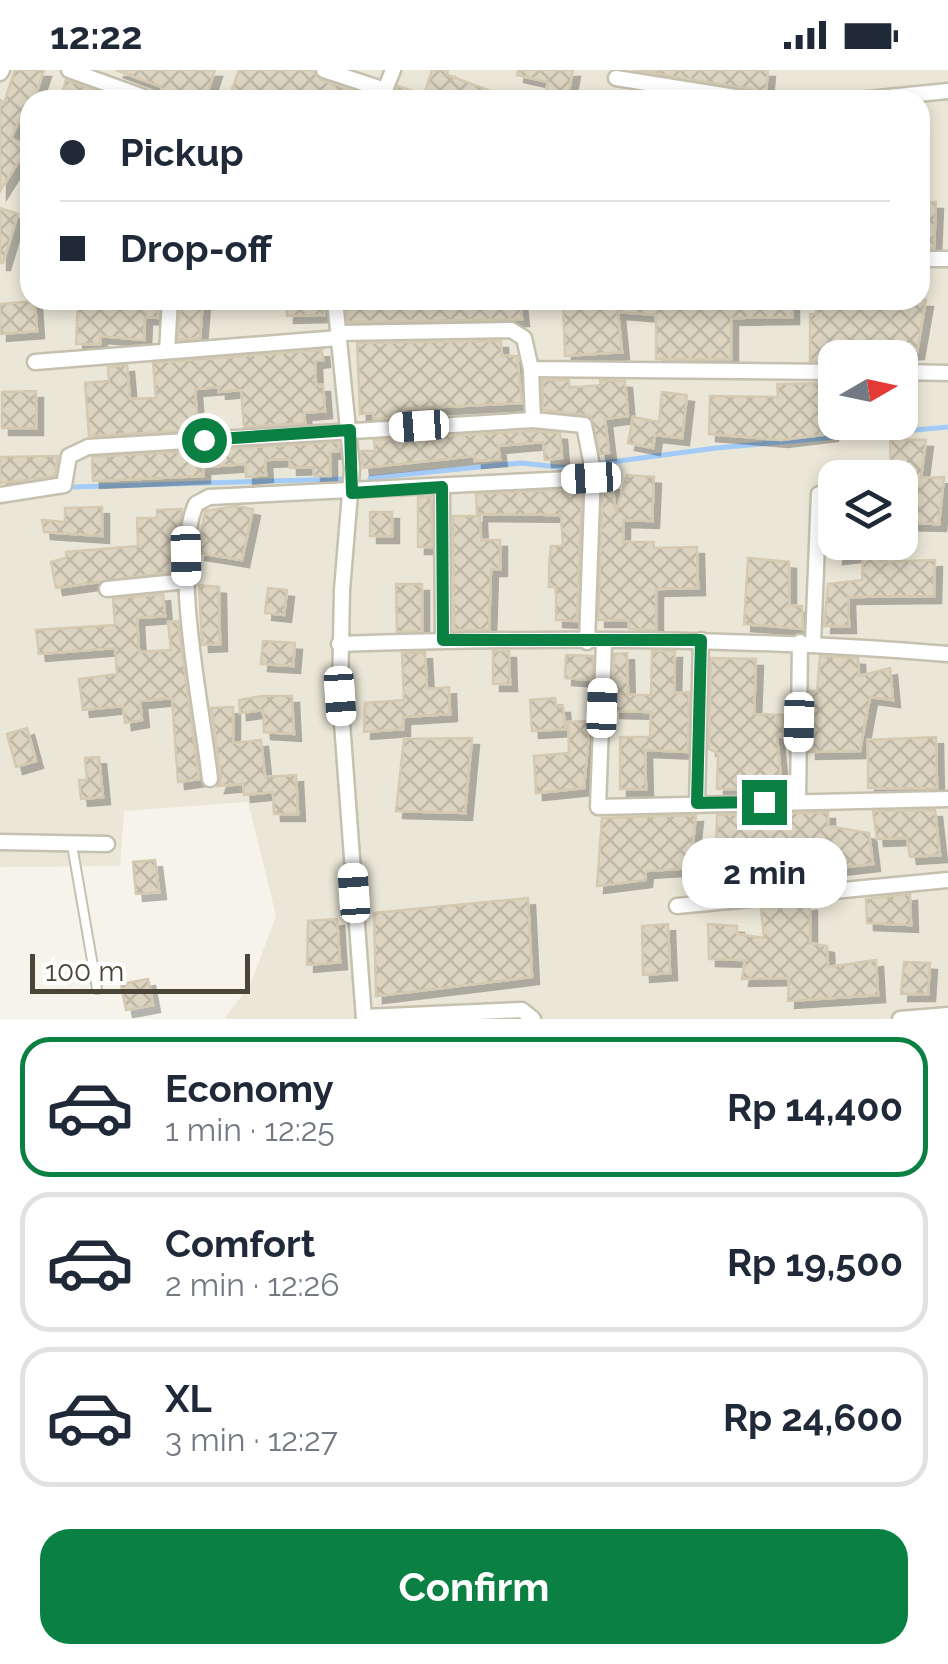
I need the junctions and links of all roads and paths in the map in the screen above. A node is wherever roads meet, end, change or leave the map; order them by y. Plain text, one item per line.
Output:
1 (69, 70) edge
2 (324, 70) edge
3 (616, 78) dead end
4 (124, 90) edge
5 (371, 90) edge
6 (691, 90) edge
7 (169, 310) edge
8 (336, 310) edge
9 (339, 336) junction
10 (167, 351) junction
11 (36, 362) dead end
12 (531, 369) junction
13 (818, 372) edge
14 (918, 372) edge
15 (948, 373) edge
16 (534, 420) junction
17 (350, 430) junction
18 (591, 478) junction
19 (442, 487) junction
20 (352, 493) junction
21 (0, 495) edge
22 (818, 505) edge
23 (187, 580) junction
24 (107, 589) dead end
25 (443, 640) junction
26 (701, 640) junction
27 (587, 642) junction
28 (604, 642) junction
29 (806, 642) junction
30 (339, 644) junction
31 (948, 654) edge
32 (210, 779) dead end
33 (948, 799) edge
34 (798, 802) junction
35 (697, 803) junction
36 (0, 842) edge
37 (108, 844) dead end
38 (72, 845) junction
39 (948, 880) edge
40 (677, 906) dead end
41 (97, 989) dead end
42 (948, 1015) edge
43 (459, 1017) edge
44 (364, 1018) edge
45 (534, 1019) edge
46 (900, 1019) edge

1 - 4 street
2 - 5 street
3 - 6 street
7 - 10 street
8 - 9 street
9 - 10 street
9 - 12 street
9 - 17 street
10 - 11 street
12 - 13 street
12 - 16 street
14 - 15 street
16 - 17 street
16 - 18 street
17 - 20 street
17 - 21 street
18 - 19 street
18 - 27 street
19 - 20 street
19 - 25 street
20 - 23 street
20 - 30 street
22 - 29 street
23 - 24 street
23 - 32 street
25 - 27 street
25 - 30 street
26 - 28 street
26 - 29 street
26 - 35 street
27 - 28 street
28 - 35 street
29 - 31 street
29 - 34 street
30 - 44 street
33 - 34 street
34 - 35 street
36 - 38 street
37 - 38 street
38 - 41 lane
39 - 40 street
42 - 46 street
43 - 44 street
43 - 45 street

